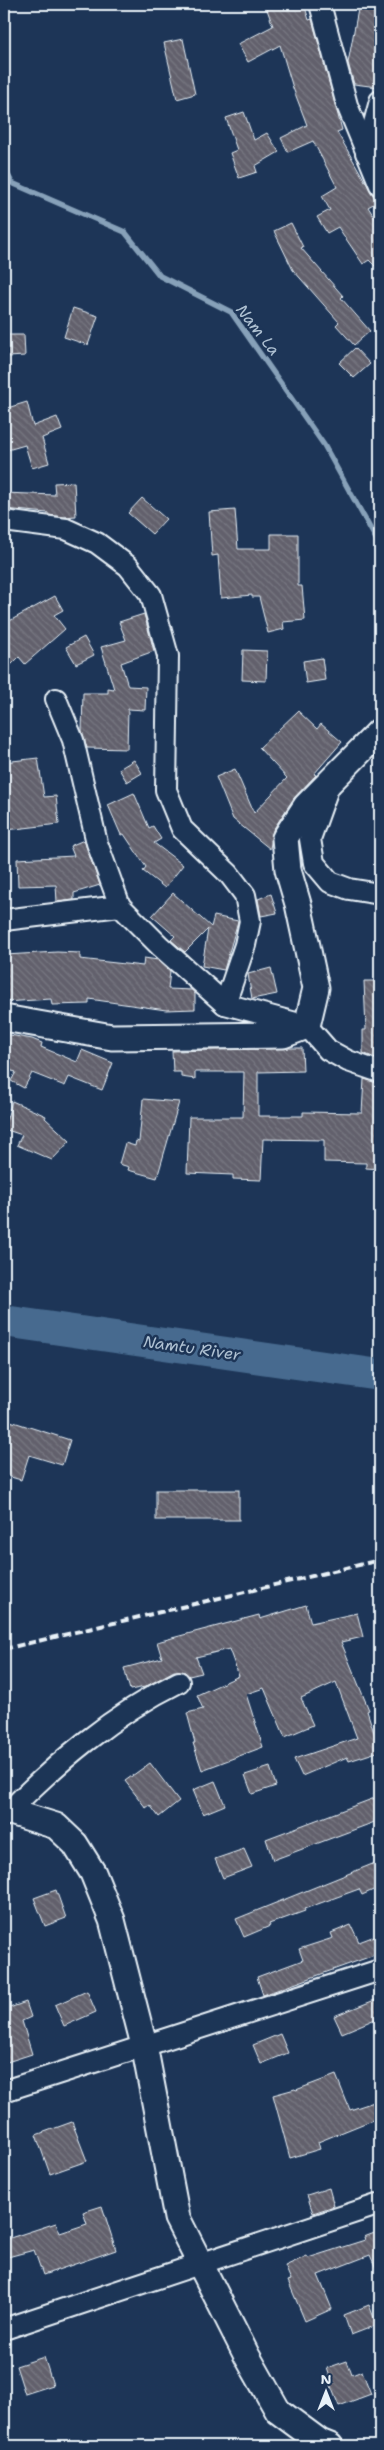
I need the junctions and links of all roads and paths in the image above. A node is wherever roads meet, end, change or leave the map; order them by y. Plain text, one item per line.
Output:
1 (320, 4) edge
2 (380, 101) edge
3 (366, 153) junction
4 (380, 185) edge
5 (4, 521) edge
6 (56, 698) dead end
7 (378, 733) edge
8 (330, 782) junction
9 (380, 894) edge
10 (120, 906) junction
11 (4, 920) edge
12 (225, 1004) junction
13 (4, 1018) edge
14 (307, 1026) junction
15 (380, 1072) edge
16 (180, 1682) dead end
17 (5, 1813) edge
18 (380, 1970) edge
19 (144, 2045) junction
20 (4, 2092) edge
21 (380, 2204) edge
22 (199, 2265) junction
23 (4, 2329) edge
24 (330, 2446) edge

1 - 3 street
2 - 3 street
3 - 4 street
5 - 12 street
6 - 10 street
7 - 8 street
8 - 9 street
8 - 14 street
10 - 11 street
10 - 12 street
12 - 14 street
13 - 14 street
14 - 15 street
16 - 17 street
17 - 19 street
18 - 19 street
19 - 20 street
19 - 22 street
21 - 22 street
22 - 23 street
22 - 24 street

